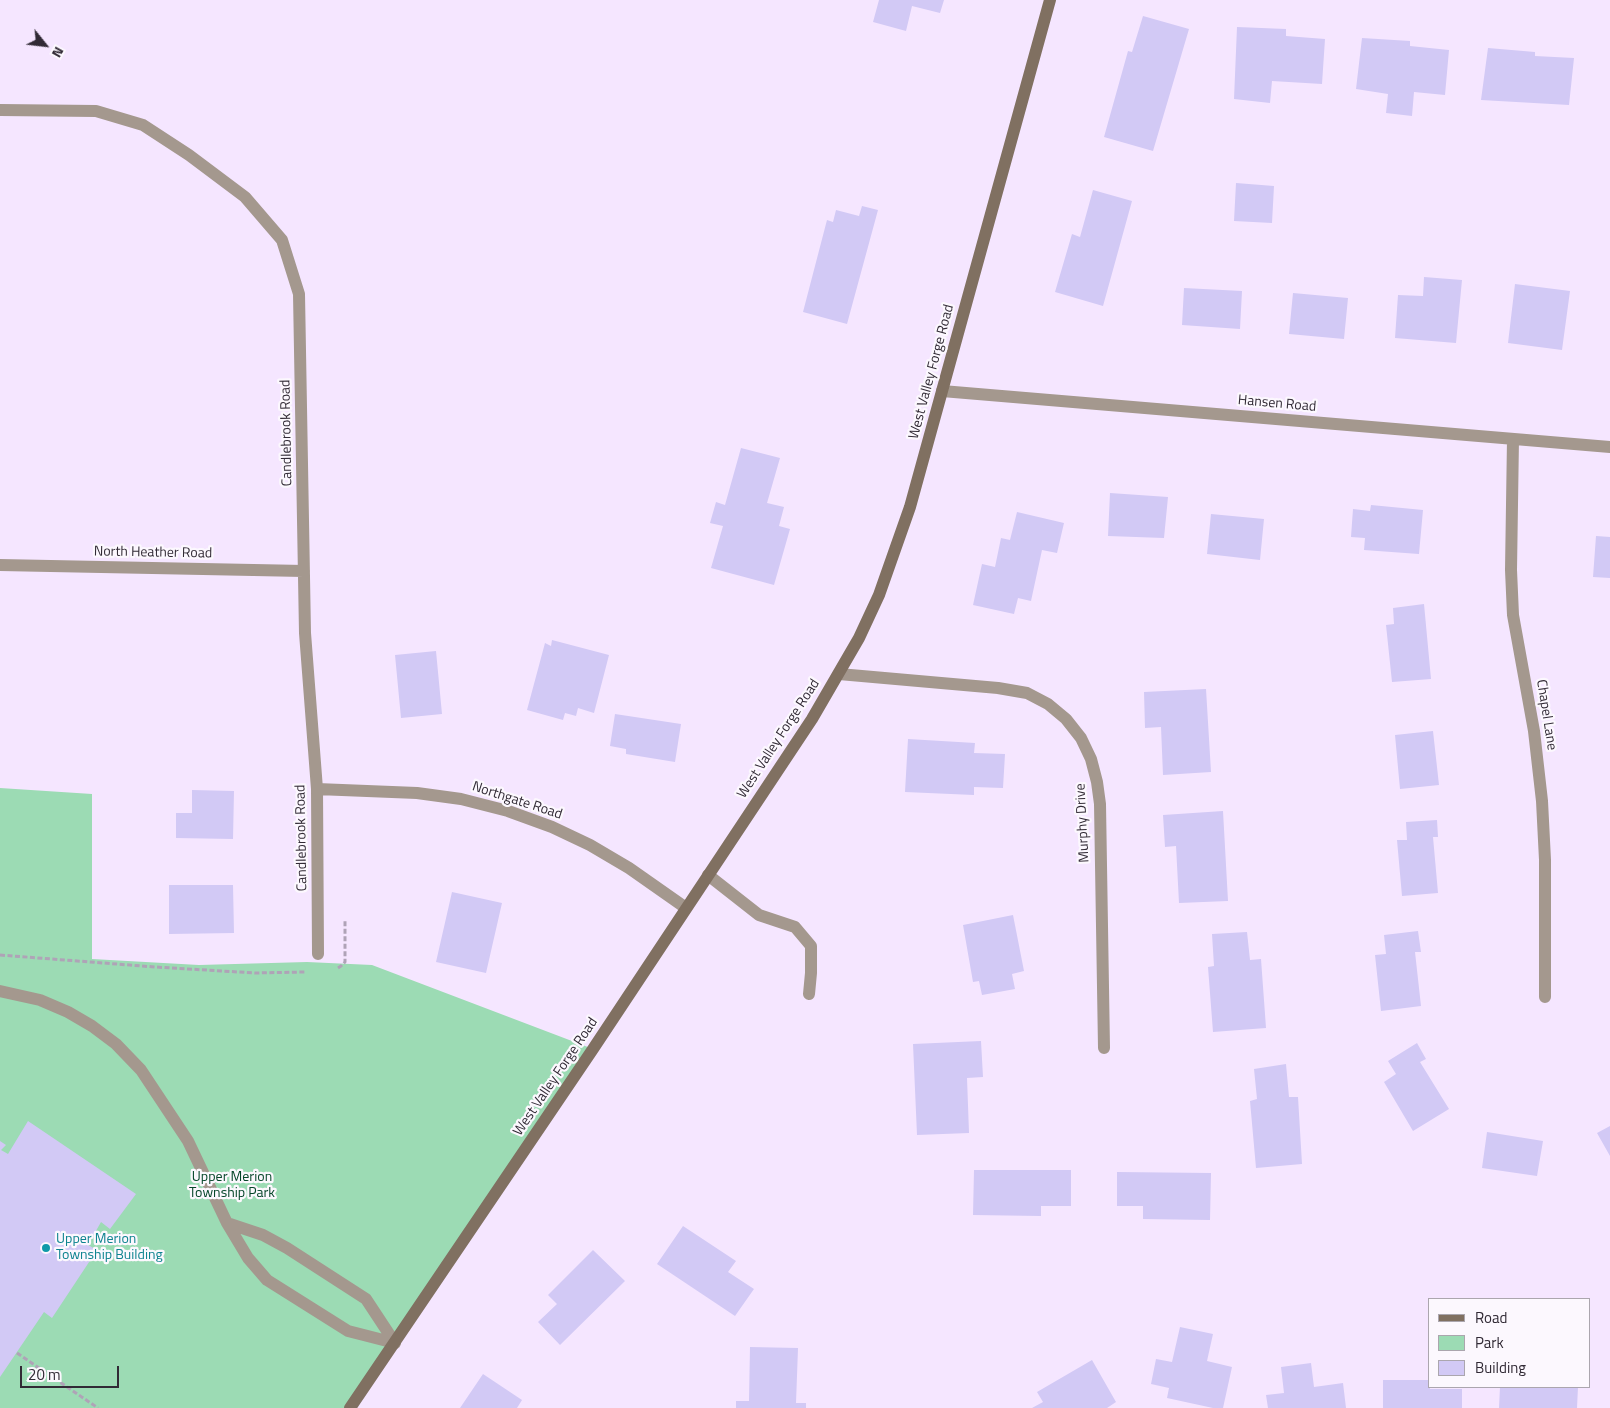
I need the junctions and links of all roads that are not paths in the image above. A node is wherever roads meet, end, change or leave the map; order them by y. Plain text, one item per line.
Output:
1 (1050, 0) edge
2 (0, 110) edge
3 (942, 391) junction
4 (1513, 439) junction
5 (1610, 447) edge
6 (0, 566) edge
7 (304, 571) junction
8 (839, 674) junction
9 (316, 789) junction
10 (708, 876) junction
11 (686, 908) junction
12 (318, 954) dead end
13 (0, 991) edge
14 (809, 994) dead end
15 (1545, 998) dead end
16 (1104, 1048) dead end
17 (227, 1223) junction
18 (395, 1342) junction
19 (350, 1408) edge

1 - 3 main road, West Valley Forge Road
2 - 7 street, Candlebrook Road
3 - 4 street, Hansen Road
3 - 8 main road, West Valley Forge Road
4 - 5 street, Hansen Road
4 - 15 street, Chapel Lane
6 - 7 street, North Heather Road
7 - 9 street, Candlebrook Road
8 - 10 main road, West Valley Forge Road
8 - 16 street, Murphy Drive
9 - 11 street, Northgate Road
9 - 12 street, Candlebrook Road
10 - 11 main road, West Valley Forge Road
10 - 14 street
11 - 18 main road, West Valley Forge Road
13 - 17 street
17 - 18 street
17 - 18 street
18 - 19 main road, West Valley Forge Road

